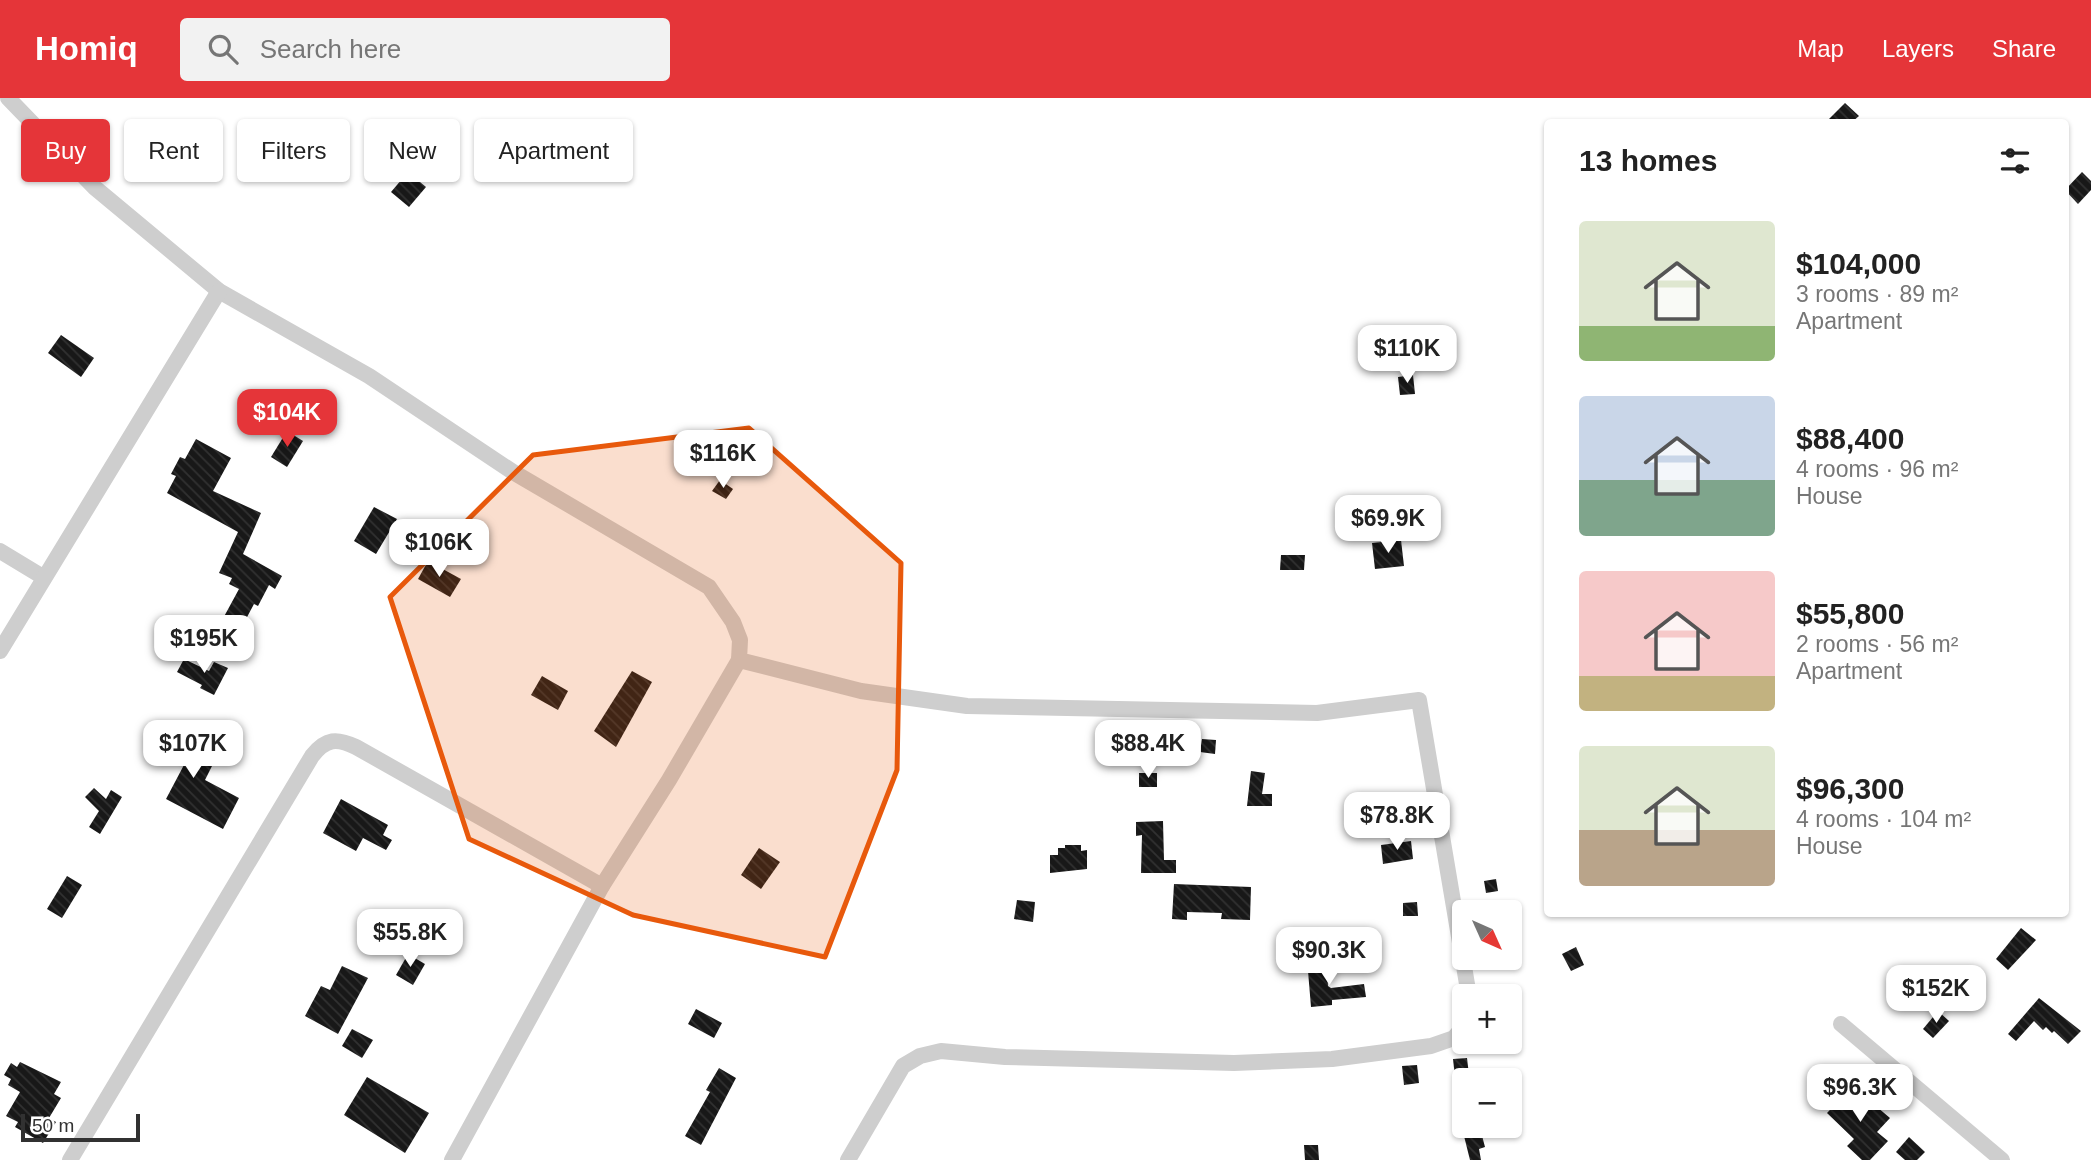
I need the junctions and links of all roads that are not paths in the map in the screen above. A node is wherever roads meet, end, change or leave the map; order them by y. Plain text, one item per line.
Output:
1 (8, 98) edge
2 (219, 290) junction
3 (0, 551) edge
4 (43, 577) junction
5 (0, 651) edge
6 (739, 660) junction
7 (602, 886) junction
8 (1467, 984) edge
9 (1841, 1024) dead end
10 (1452, 1039) edge
11 (70, 1160) edge
12 (452, 1160) edge
13 (848, 1160) edge
14 (2002, 1160) edge

1 - 2 street
2 - 4 street
2 - 6 street
3 - 4 street
4 - 5 street
6 - 7 street
6 - 8 street
7 - 11 street
7 - 12 street
9 - 14 street
10 - 13 street

